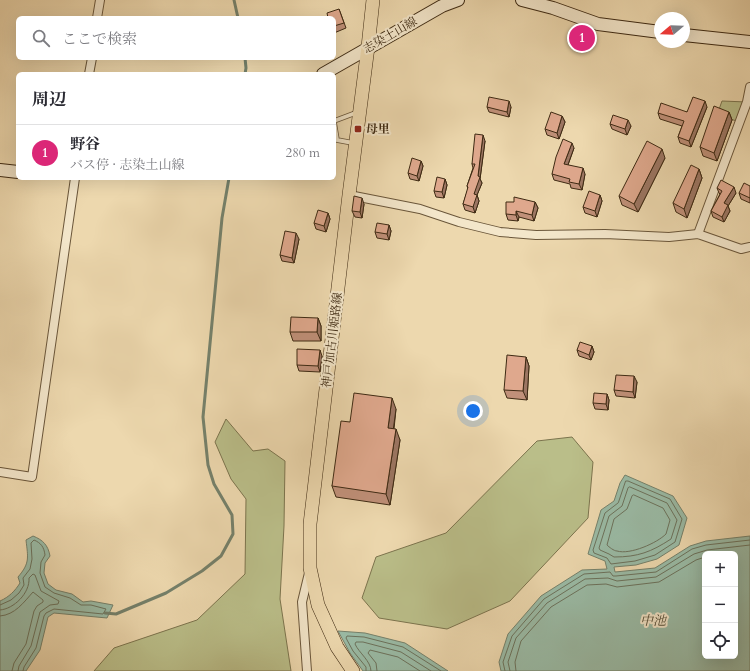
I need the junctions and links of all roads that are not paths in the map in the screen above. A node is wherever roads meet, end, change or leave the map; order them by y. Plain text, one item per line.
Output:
1 (100, 0) edge
2 (373, 0) edge
3 (458, 0) edge
4 (522, 0) edge
5 (97, 16) edge
6 (654, 31) edge
7 (690, 36) edge
8 (750, 42) edge
9 (368, 47) junction
10 (92, 60) edge
11 (89, 72) edge
12 (327, 72) edge
13 (750, 87) edge
14 (748, 102) edge
15 (360, 111) junction
16 (336, 120) edge
17 (336, 134) edge
18 (356, 143) junction
19 (0, 170) edge
20 (16, 172) edge
21 (75, 180) edge
22 (349, 195) junction
23 (698, 234) junction
24 (750, 247) edge
25 (0, 472) edge
26 (310, 568) junction
27 (307, 671) edge
28 (353, 671) edge

1 - 5 street
2 - 9 main road, 神戸加古川姫路線
3 - 9 main road, 志染土山線
4 - 6 main road
7 - 8 main road
9 - 12 main road, 志染土山線
9 - 15 main road, 神戸加古川姫路線
10 - 11 street
13 - 14 street
14 - 23 street
15 - 16 lane
15 - 18 main road, 神戸加古川姫路線
17 - 18 lane
18 - 22 main road, 神戸加古川姫路線
19 - 20 main road
21 - 25 street
22 - 23 street
22 - 26 main road, 神戸加古川姫路線
23 - 24 street
26 - 27 street
26 - 28 main road, 神戸加古川姫路線

